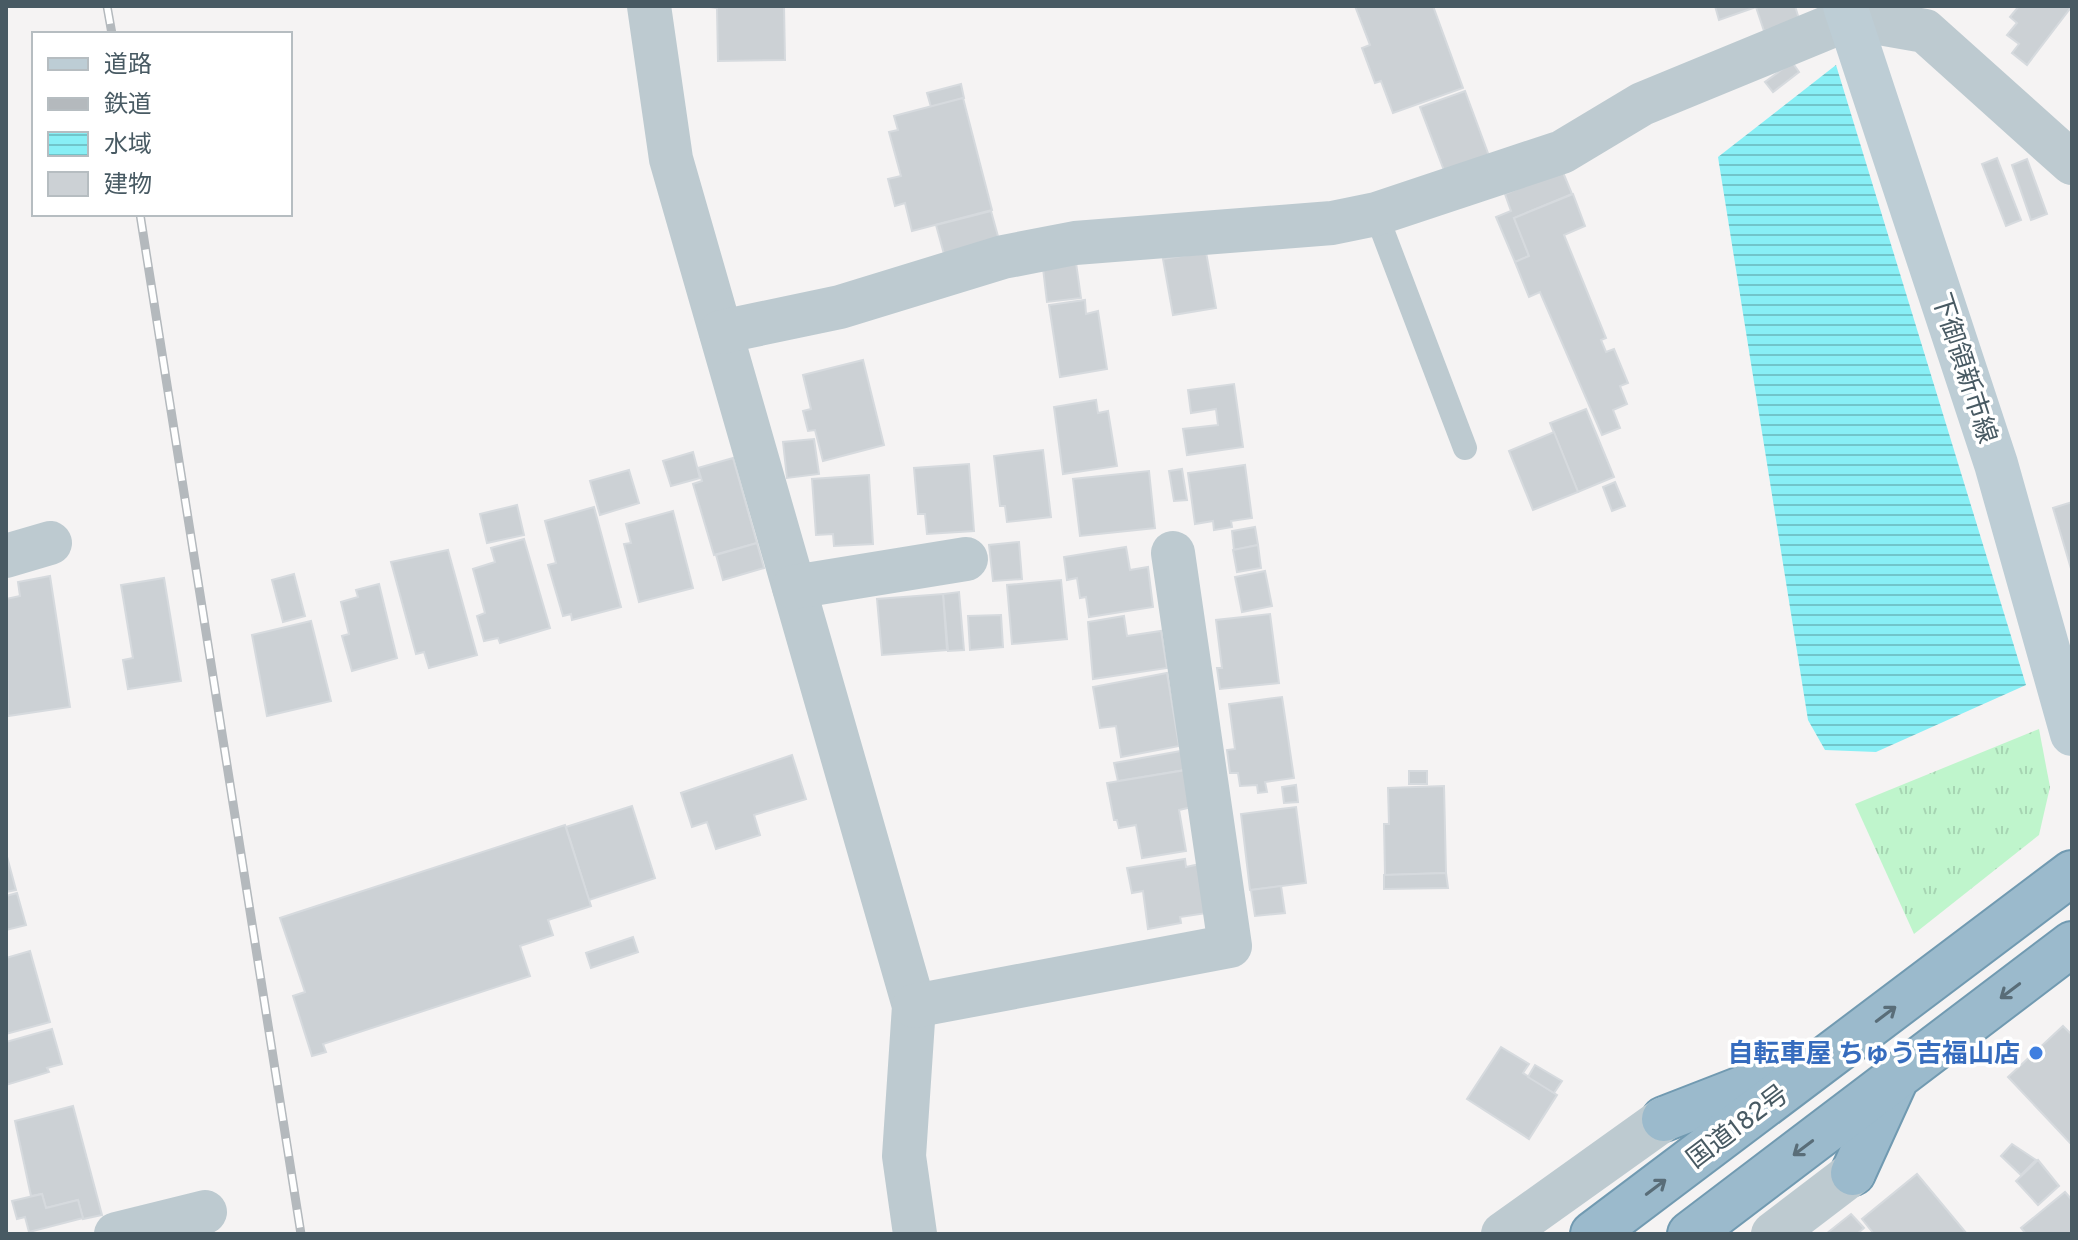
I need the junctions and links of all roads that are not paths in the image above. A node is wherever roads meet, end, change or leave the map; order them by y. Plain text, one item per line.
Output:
1 (649, 6) edge
2 (1848, 12) edge
3 (2072, 163) edge
4 (1376, 214) junction
5 (721, 332) junction
6 (1465, 448) dead end
7 (50, 543) dead end
8 (1173, 553) dead end
9 (6, 556) edge
10 (966, 559) dead end
11 (794, 587) junction
12 (2072, 734) edge
13 (2072, 873) edge
14 (2072, 944) edge
15 (914, 1006) junction
16 (1836, 1051) junction
17 (1897, 1077) junction
18 (1664, 1119) joint
19 (1853, 1173) joint
20 (205, 1212) dead end
21 (116, 1234) edge
22 (915, 1234) edge
23 (1503, 1234) edge
24 (1593, 1234) edge
25 (1690, 1234) edge
26 (1773, 1234) edge

1 - 5 street
2 - 3 street
2 - 4 street
2 - 12 main road, 下御領新市線
4 - 5 street
4 - 6 lane
5 - 11 street
7 - 9 street
8 - 15 street
10 - 11 street
11 - 15 street
16 -> 13 highway, 国道182号
14 -> 17 highway
15 - 22 street
16 - 18 highway
24 -> 16 highway, 国道182号
17 - 19 highway
17 -> 25 highway
18 - 23 street
19 - 26 street
20 - 21 street

